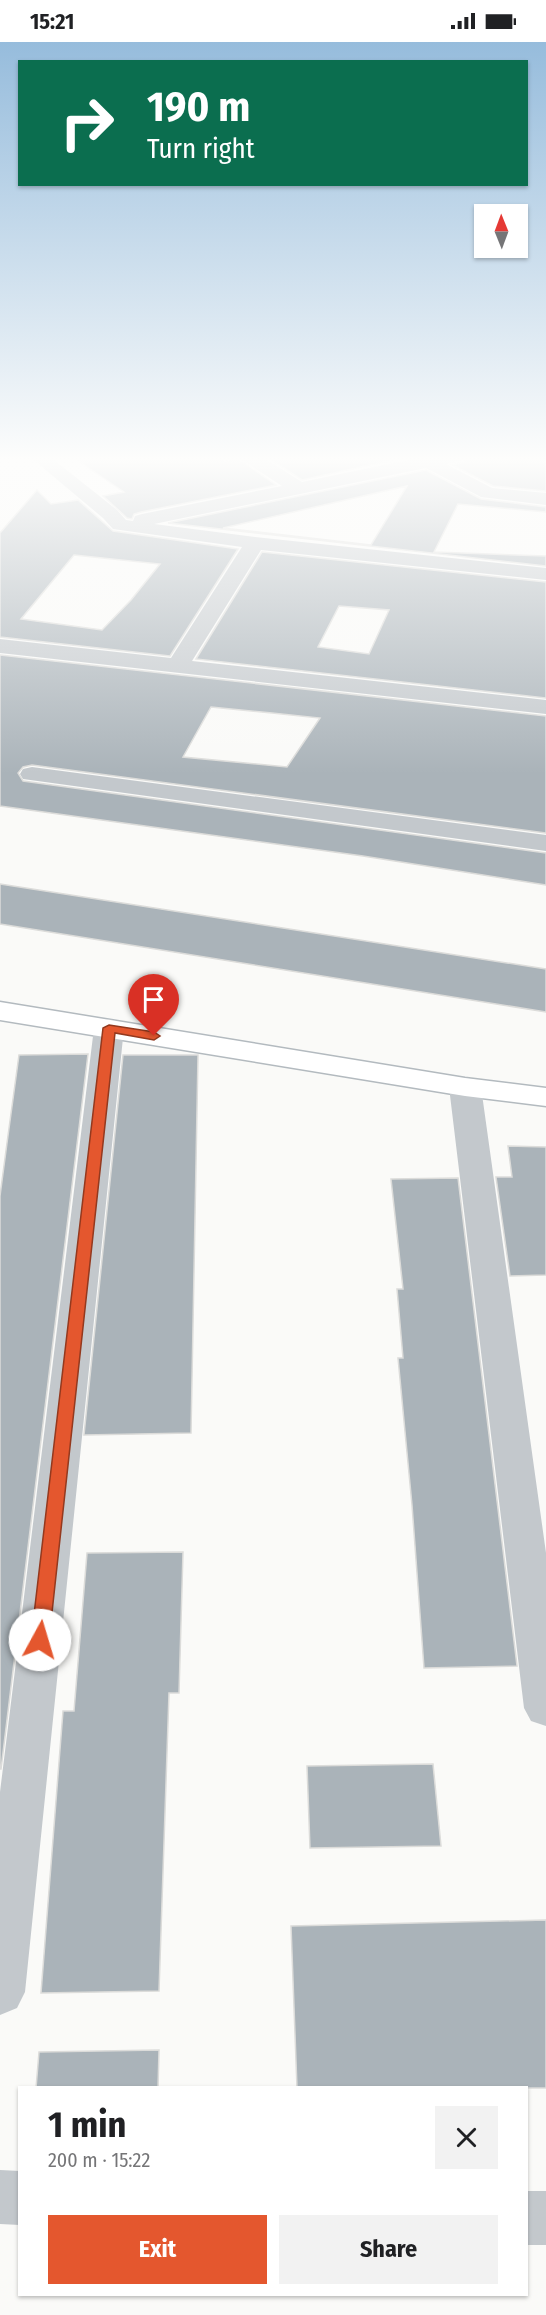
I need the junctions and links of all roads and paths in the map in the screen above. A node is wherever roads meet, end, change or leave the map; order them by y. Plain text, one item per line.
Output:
1 (243, 562) edge
2 (434, 562) edge
3 (546, 574) edge
4 (0, 646) edge
5 (177, 667) junction
6 (546, 707) edge
7 (32, 774) dead end
8 (546, 843) edge
9 (0, 1011) edge
10 (109, 1028) junction
11 (465, 1087) junction
12 (546, 1097) edge
13 (546, 1708) edge
14 (0, 1992) edge
15 (0, 2197) edge
16 (18, 2198) edge
17 (528, 2218) edge
18 (546, 2218) edge

1 - 5 street
2 - 3 street
4 - 5 street
5 - 6 street
7 - 8 street
9 - 10 street
10 - 11 street
10 - 14 street
11 - 12 street
11 - 13 street
15 - 16 street
17 - 18 street

